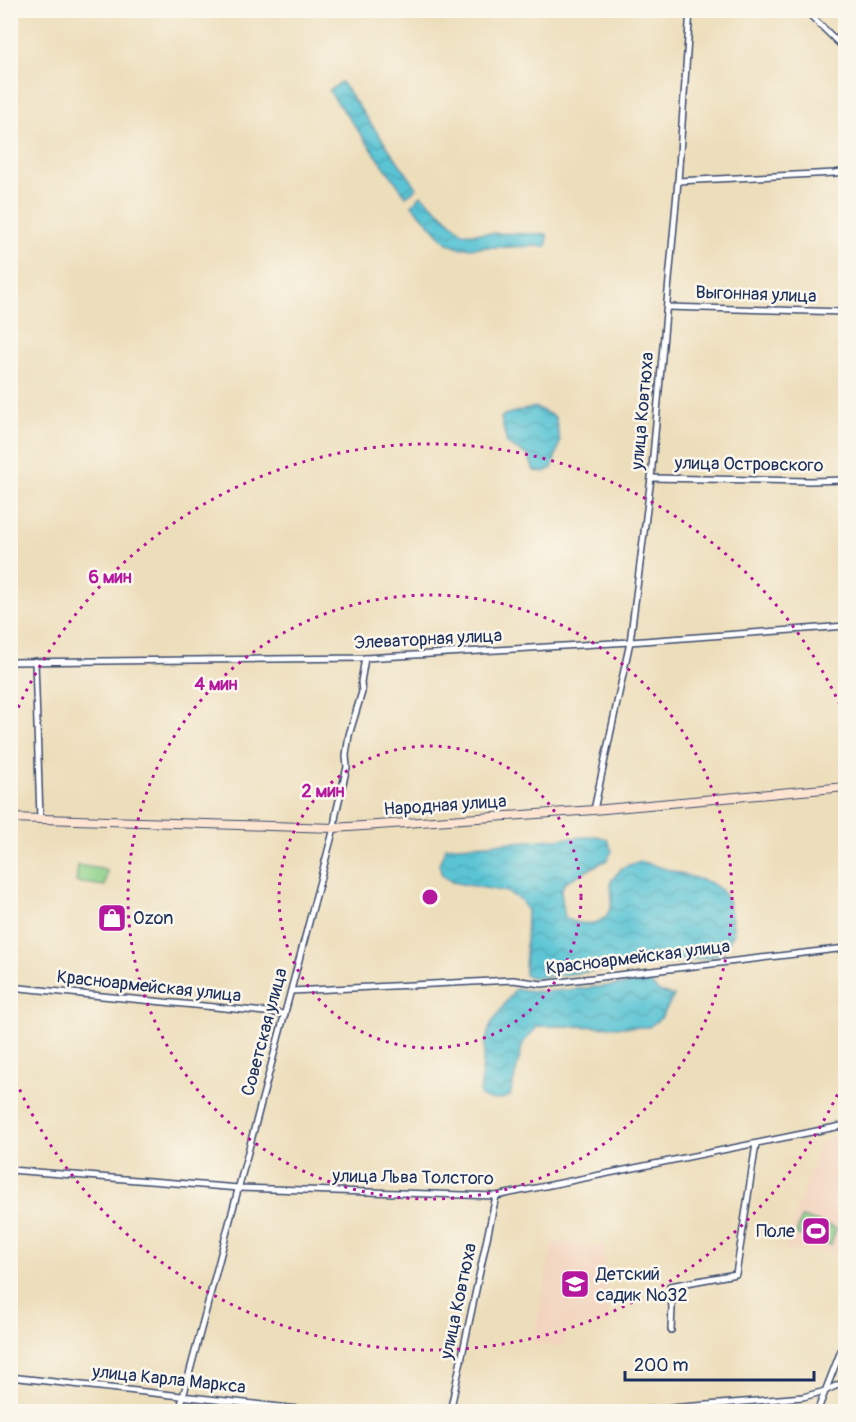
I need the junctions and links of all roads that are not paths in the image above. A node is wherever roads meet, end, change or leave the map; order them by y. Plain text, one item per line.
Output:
1 (690, 10) edge
2 (806, 10) edge
3 (846, 50) edge
4 (846, 171) edge
5 (678, 181) junction
6 (667, 307) junction
7 (846, 312) edge
8 (651, 478) junction
9 (846, 480) edge
10 (846, 626) edge
11 (630, 642) junction
12 (365, 658) junction
13 (10, 662) edge
14 (35, 662) junction
15 (846, 787) edge
16 (594, 810) junction
17 (10, 818) edge
18 (40, 819) junction
19 (334, 828) junction
20 (846, 948) edge
21 (10, 987) edge
22 (291, 991) junction
23 (285, 1014) junction
24 (846, 1125) edge
25 (756, 1144) junction
26 (10, 1170) edge
27 (239, 1188) junction
28 (496, 1196) junction
29 (671, 1330) dead end
30 (846, 1338) edge
31 (10, 1377) edge
32 (846, 1381) edge
33 (825, 1391) junction
34 (183, 1395) junction
35 (179, 1412) edge
36 (325, 1412) edge
37 (450, 1412) edge
38 (622, 1412) edge
39 (817, 1412) edge

1 - 5 street, улица Ковтюха
2 - 3 street
4 - 5 street
5 - 6 street, улица Ковтюха
6 - 7 street, Выгонная улица
6 - 8 street, улица Ковтюха
8 - 9 street, улица Островского
8 - 11 street, улица Ковтюха
10 - 11 street, Элеваторная улица
11 - 12 street, Элеваторная улица
11 - 16 street, улица Ковтюха
12 - 14 street, Элеваторная улица
12 - 19 street, Советская улица
13 - 14 street, Элеваторная улица
14 - 18 street
15 - 16 main road, Народная улица
16 - 19 main road, Народная улица
17 - 18 main road, Народная улица
18 - 19 main road, Народная улица
19 - 22 street, Советская улица
20 - 22 street, Красноармейская улица
21 - 23 street, Красноармейская улица
22 - 23 street, Советская улица
23 - 27 street, Советская улица
24 - 25 street, улица Льва Толстого
25 - 28 street, улица Льва Толстого
25 - 29 street
26 - 27 street, улица Льва Толстого
27 - 28 street, улица Льва Толстого
27 - 34 street, Советская улица
28 - 37 street, улица Ковтюха
30 - 33 street
31 - 34 street, улица Карла Маркса
32 - 33 street
33 - 38 street
33 - 39 street
34 - 35 street, Советская улица
34 - 36 street, улица Карла Маркса

